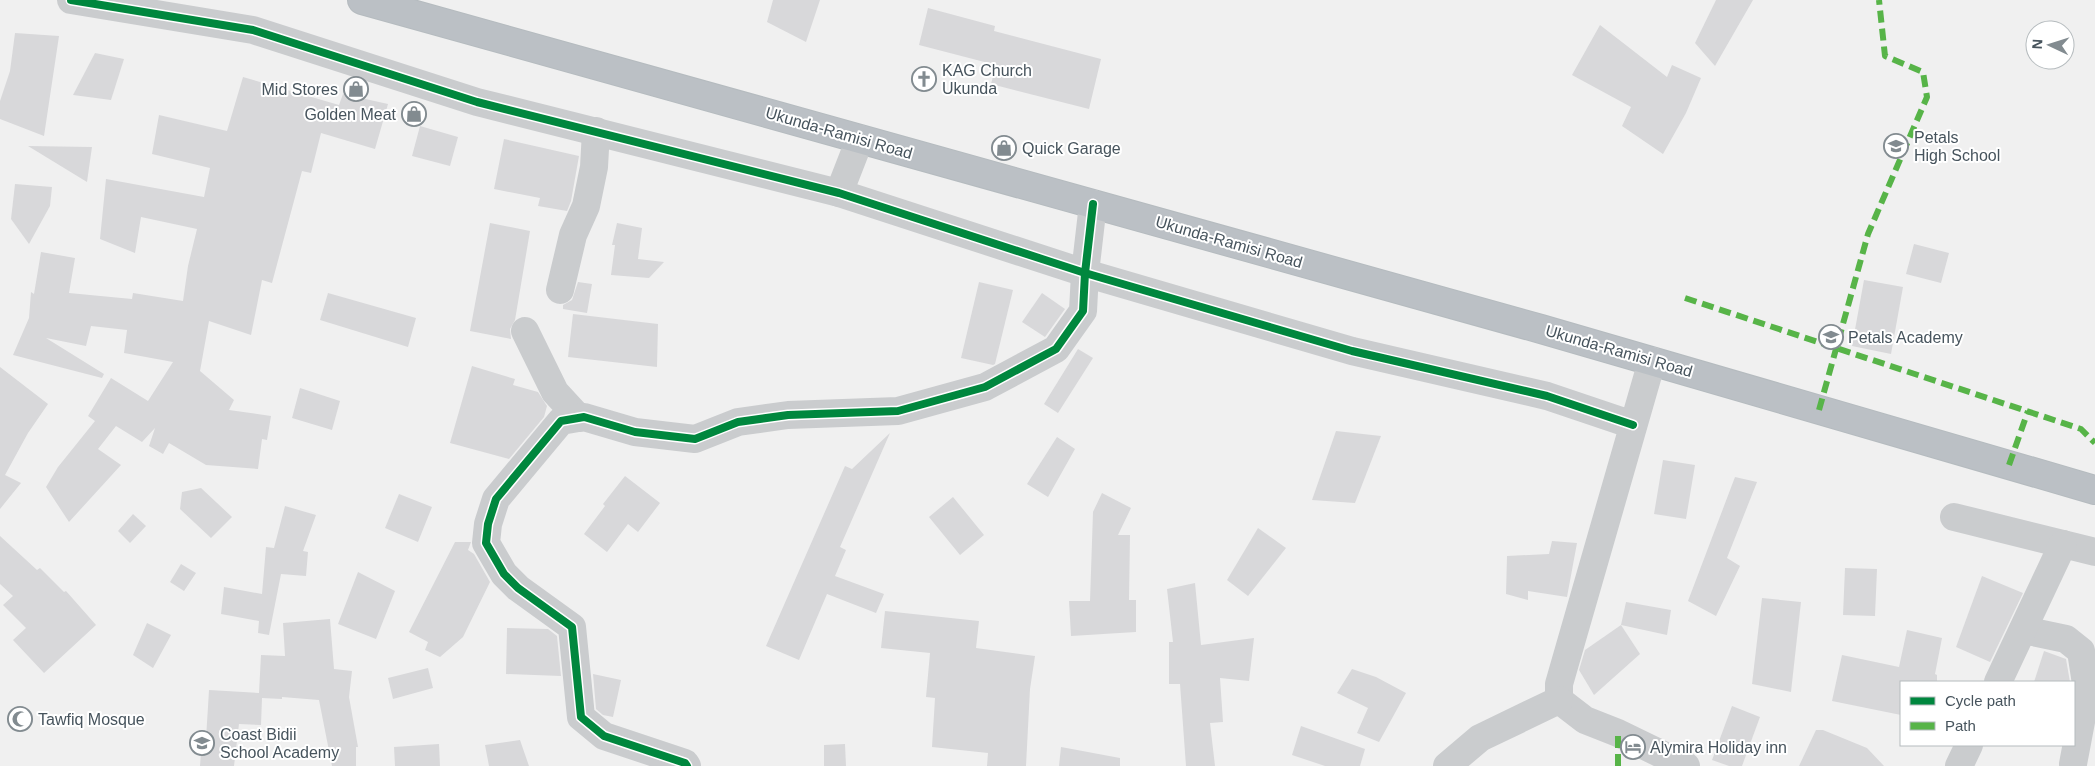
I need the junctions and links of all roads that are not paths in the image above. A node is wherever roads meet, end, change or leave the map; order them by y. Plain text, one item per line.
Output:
1 (71, 0) edge
2 (362, 0) edge
3 (596, 131) junction
4 (860, 139) junction
5 (839, 193) junction
6 (1093, 204) junction
7 (1085, 273) junction
8 (560, 290) dead end
9 (525, 331) dead end
10 (1652, 361) junction
11 (579, 418) junction
12 (1633, 425) junction
13 (2095, 490) edge
14 (1954, 517) dead end
15 (2063, 544) junction
16 (2095, 552) edge
17 (2023, 630) junction
18 (1998, 681) edge
19 (1559, 700) junction
20 (1969, 746) edge
21 (2073, 764) dead end
22 (687, 766) edge
23 (1447, 766) edge
24 (1686, 766) edge
25 (1959, 766) edge

1 - 3 street
2 - 4 highway, Ukunda-Ramisi Road
3 - 5 street
3 - 8 street
4 - 5 street
4 - 6 highway, Ukunda-Ramisi Road
5 - 7 street
6 - 7 street
6 - 10 highway, Ukunda-Ramisi Road
7 - 11 street
7 - 12 street
9 - 11 street
10 - 12 street
10 - 13 highway, Ukunda-Ramisi Road
11 - 22 street
12 - 19 street
14 - 15 street
15 - 16 street
15 - 17 street
17 - 18 street
17 - 21 street
19 - 23 street
19 - 24 street
20 - 25 street

